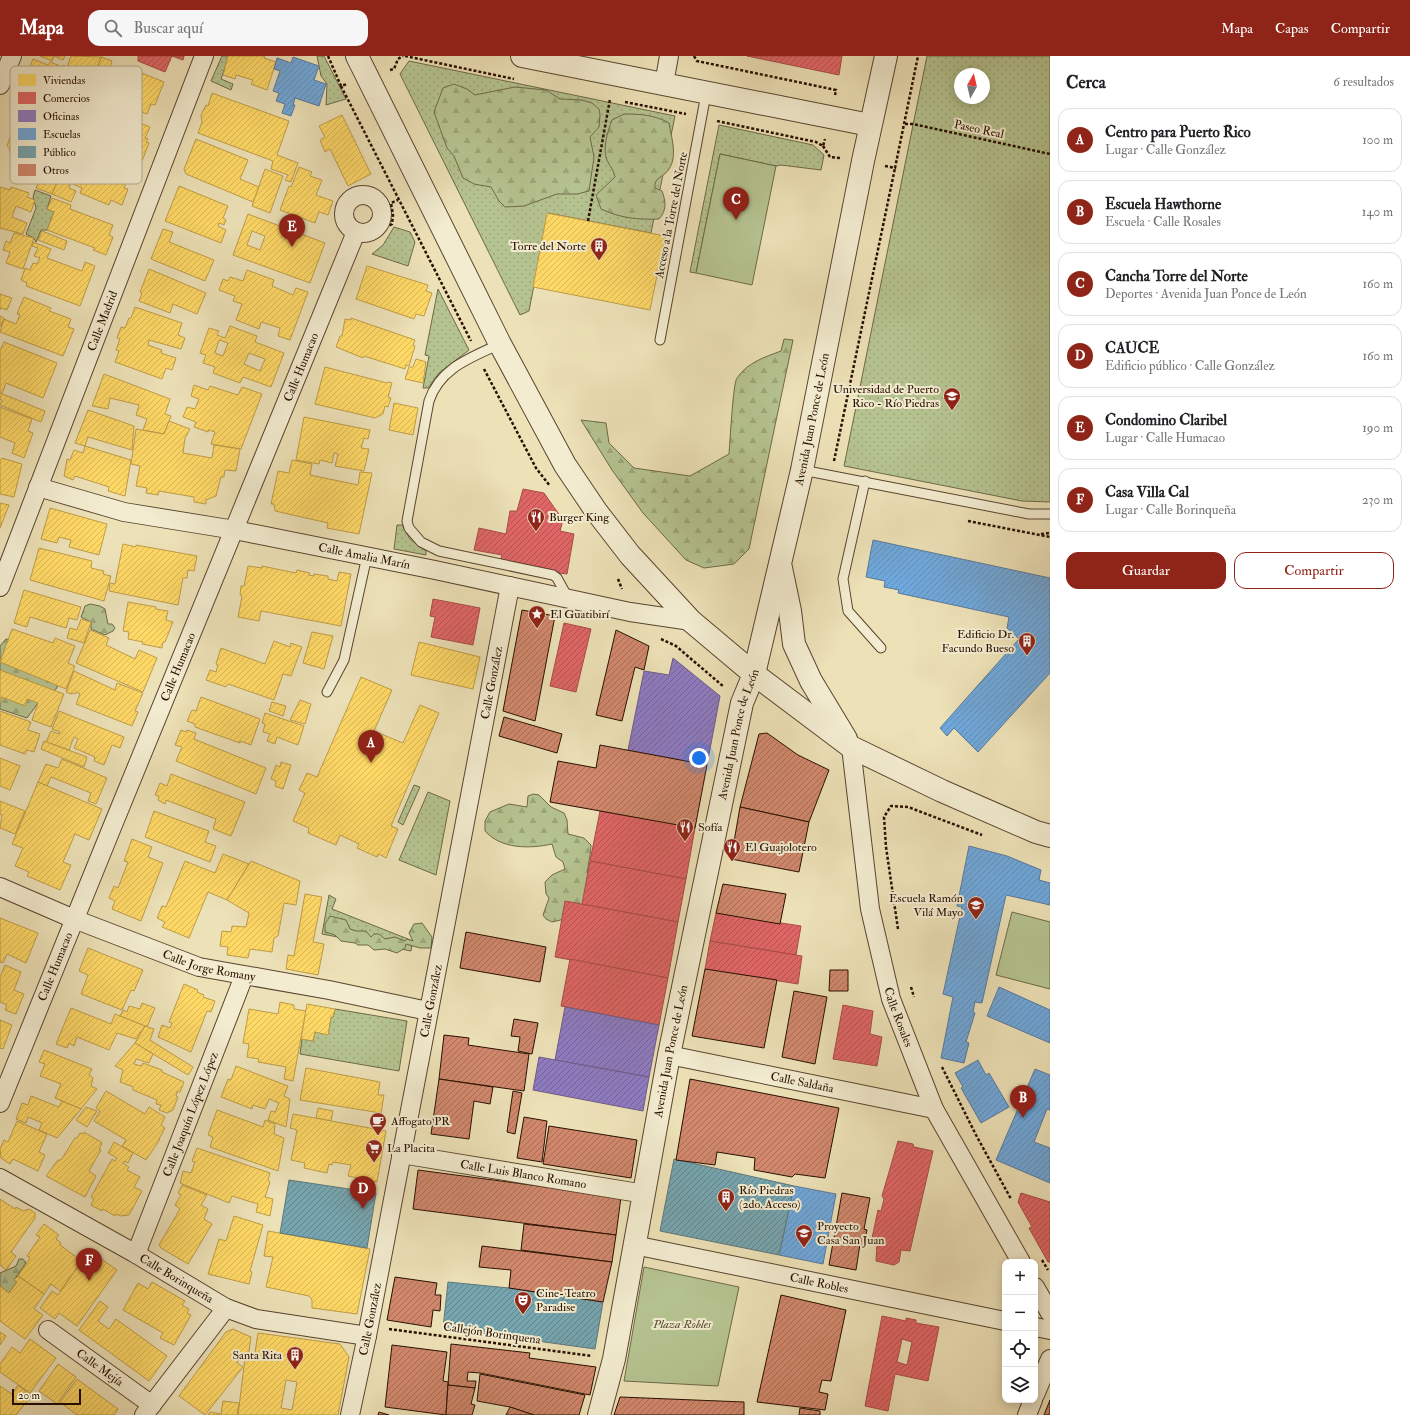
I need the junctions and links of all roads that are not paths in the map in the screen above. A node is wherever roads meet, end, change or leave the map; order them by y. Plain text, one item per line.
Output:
1 (12, 56) edge
2 (204, 56) edge
3 (357, 56) edge
4 (522, 56) edge
5 (669, 56) edge
6 (886, 56) edge
7 (664, 84) junction
8 (0, 85) edge
9 (706, 94) junction
10 (870, 125) junction
11 (356, 232) junction
12 (660, 340) dead end
13 (500, 344) junction
14 (802, 470) junction
15 (865, 481) junction
16 (38, 487) junction
17 (1050, 514) edge
18 (236, 530) junction
19 (367, 556) junction
20 (780, 563) junction
21 (510, 586) junction
22 (0, 587) edge
23 (568, 598) junction
24 (691, 621) junction
25 (881, 648) dead end
26 (754, 674) junction
27 (327, 692) dead end
28 (851, 747) junction
29 (1050, 836) edge
30 (0, 887) edge
31 (74, 920) junction
32 (244, 976) junction
33 (428, 1012) junction
34 (669, 1055) junction
35 (0, 1103) edge
36 (934, 1109) junction
37 (401, 1154) junction
38 (0, 1178) edge
39 (645, 1194) junction
40 (634, 1244) junction
41 (136, 1254) junction
42 (1019, 1259) edge
43 (1038, 1292) edge
44 (226, 1308) junction
45 (1050, 1313) edge
46 (1002, 1320) edge
47 (1038, 1328) edge
48 (48, 1330) dead end
49 (1050, 1330) edge
50 (368, 1331) junction
51 (1050, 1359) edge
52 (1038, 1388) edge
53 (1032, 1403) edge
54 (148, 1410) edge
55 (350, 1415) edge
56 (599, 1415) edge
57 (1027, 1415) edge

1 - 8 street
2 - 16 street, Calle Madrid
3 - 13 street
4 - 7 street
5 - 7 street
6 - 10 street, Avenida Juan Ponce de León
7 - 9 street
9 - 10 street
9 - 12 lane, Acceso a la Torre del Norte
10 - 14 street, Avenida Juan Ponce de León
11 - 11 street
11 - 18 street, Calle Humacao
13 - 23 lane
13 - 24 street
14 - 15 lane
14 - 20 street, Avenida Juan Ponce de León
15 - 17 lane
15 - 25 lane
16 - 18 street, Calle Amalia Marín
16 - 22 street, Calle Madrid
18 - 19 street, Calle Amalia Marín
18 - 31 street, Calle Humacao
19 - 21 street, Calle Amalia Marín
19 - 27 lane
20 - 26 street, Avenida Juan Ponce de León
20 - 28 street
21 - 23 street, Calle Amalia Marín
21 - 33 street, Calle González
23 - 24 street, Calle Amalia Marín
24 - 26 street
26 - 28 street
26 - 34 street, Avenida Juan Ponce de León
28 - 29 street
28 - 36 street, Calle Rosales
30 - 31 street, Calle Jorge Romany
31 - 32 street, Calle Jorge Romany
31 - 35 street, Calle Humacao
32 - 33 street, Calle Jorge Romany
32 - 41 street, Calle Joaquín López López
33 - 37 street, Calle González
34 - 36 street, Calle Saldaña
34 - 39 street, Avenida Juan Ponce de León
36 - 42 street, Calle Rosales
37 - 39 street, Calle Luis Blanco Romano
37 - 50 street, Calle González
38 - 41 street, Calle Borinqueña
39 - 40 street, Avenida Juan Ponce de León
40 - 46 street, Calle Robles
40 - 56 street, Avenida Juan Ponce de León
41 - 44 street, Calle Borinqueña
43 - 45 street
44 - 50 street, Calle Borinqueña
44 - 54 street
47 - 49 street
48 - 54 street, Calle Mejía
50 - 55 street, Calle González
51 - 52 street
53 - 57 street

